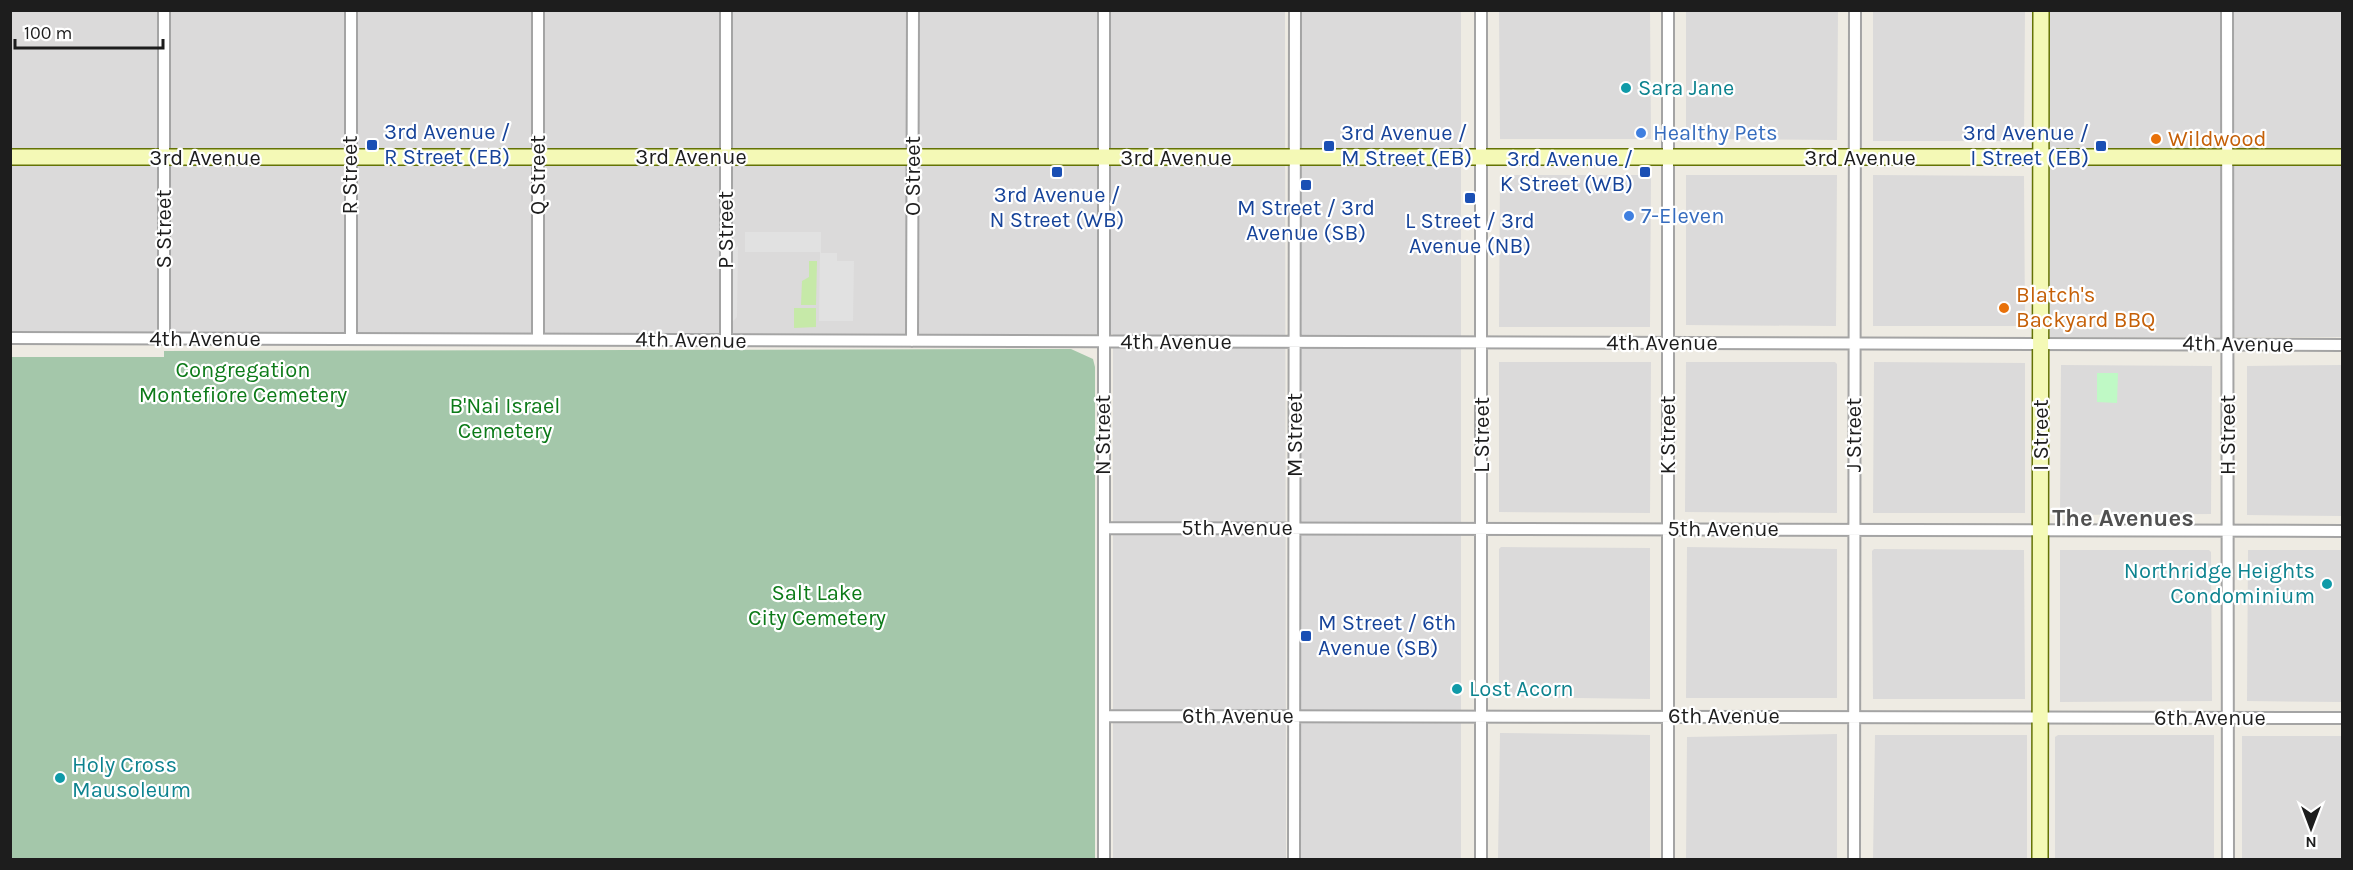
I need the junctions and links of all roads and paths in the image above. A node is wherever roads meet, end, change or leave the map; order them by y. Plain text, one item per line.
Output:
1 (164, 10) edge
2 (351, 10) edge
3 (538, 10) edge
4 (726, 10) edge
5 (912, 10) edge
6 (1104, 10) edge
7 (1295, 10) edge
8 (1482, 10) edge
9 (1668, 10) edge
10 (1855, 10) edge
11 (2041, 10) edge
12 (2227, 10) edge
13 (10, 157) edge
14 (350, 157) junction
15 (538, 157) junction
16 (726, 157) junction
17 (913, 157) junction
18 (165, 158) junction
19 (1104, 158) junction
20 (1294, 158) junction
21 (1481, 158) junction
22 (1667, 158) junction
23 (1854, 158) junction
24 (2041, 158) junction
25 (2228, 158) junction
26 (2343, 158) edge
27 (10, 338) edge
28 (164, 339) junction
29 (351, 339) junction
30 (538, 339) junction
31 (726, 341) junction
32 (912, 341) junction
33 (1103, 342) junction
34 (1295, 342) junction
35 (1668, 342) junction
36 (1482, 343) junction
37 (1854, 343) junction
38 (2041, 343) junction
39 (2228, 344) junction
40 (2343, 345) edge
41 (1104, 528) junction
42 (1295, 528) junction
43 (1482, 528) junction
44 (1668, 528) junction
45 (1854, 529) junction
46 (2041, 530) junction
47 (2228, 531) junction
48 (2343, 531) edge
49 (1294, 715) junction
50 (1105, 716) junction
51 (1481, 716) junction
52 (1668, 716) junction
53 (1854, 717) junction
54 (2042, 717) junction
55 (2227, 718) junction
56 (2343, 718) edge
57 (1104, 860) edge
58 (1294, 860) edge
59 (1481, 860) edge
60 (1668, 860) edge
61 (1854, 860) edge
62 (2040, 860) edge
63 (2228, 860) edge

1 - 18 street, S Street
2 - 14 street, R Street
3 - 15 street, Q Street
4 - 16 street, P Street
5 - 17 street, O Street
6 - 19 street, N Street
7 - 20 street, M Street
8 - 21 street, L Street
9 - 22 street, K Street
10 - 23 street, J Street
11 - 24 street, I Street
12 - 25 street, H Street
13 - 18 street, 3rd Avenue
14 - 15 street, 3rd Avenue
14 - 18 street, 3rd Avenue
14 - 29 street, R Street
15 - 16 street, 3rd Avenue
15 - 30 street, Q Street
16 - 17 street, 3rd Avenue
16 - 31 street, P Street
17 - 19 street, 3rd Avenue
17 - 32 street, O Street
18 - 28 street, S Street
19 - 20 street, 3rd Avenue
19 - 33 street, N Street
20 - 21 street, 3rd Avenue
20 - 34 street, M Street
21 - 22 street, 3rd Avenue
21 - 36 street, L Street
22 - 23 street, 3rd Avenue
22 - 35 street, K Street
23 - 24 street, 3rd Avenue
23 - 37 street, J Street
24 - 25 street, 3rd Avenue
24 - 38 street, I Street
25 - 26 street, 3rd Avenue
25 - 39 street, H Street
27 - 28 street, 4th Avenue
28 - 29 street, 4th Avenue
29 - 30 street, 4th Avenue
30 - 31 street, 4th Avenue
31 - 32 street, 4th Avenue
32 - 33 street, 4th Avenue
33 - 34 street, 4th Avenue
33 - 41 street, N Street
34 - 36 street, 4th Avenue
34 - 42 street, M Street
35 - 36 street, 4th Avenue
35 - 37 street, 4th Avenue
35 - 44 street, K Street
36 - 43 street, L Street
37 - 38 street, 4th Avenue
37 - 45 street, J Street
38 - 39 street, 4th Avenue
38 - 46 street, I Street
39 - 40 street, 4th Avenue
39 - 47 street, H Street
41 - 42 street, 5th Avenue
41 - 50 street, N Street
42 - 43 street, 5th Avenue
42 - 49 street, M Street
43 - 44 street, 5th Avenue
43 - 51 street, L Street
44 - 45 street, 5th Avenue
44 - 52 street, K Street
45 - 46 street, 5th Avenue
45 - 53 street, J Street
46 - 47 street, 5th Avenue
46 - 54 street, I Street
47 - 48 street, 5th Avenue
47 - 55 street, H Street
49 - 50 street, 6th Avenue
49 - 51 street, 6th Avenue
49 - 58 street, M Street
50 - 57 street, N Street
51 - 52 street, 6th Avenue
51 - 59 street, L Street
52 - 53 street, 6th Avenue
52 - 60 street, K Street
53 - 54 street, 6th Avenue
53 - 61 street, J Street
54 - 55 street, 6th Avenue
54 - 62 street, I Street
55 - 56 street, 6th Avenue
55 - 63 street, H Street

